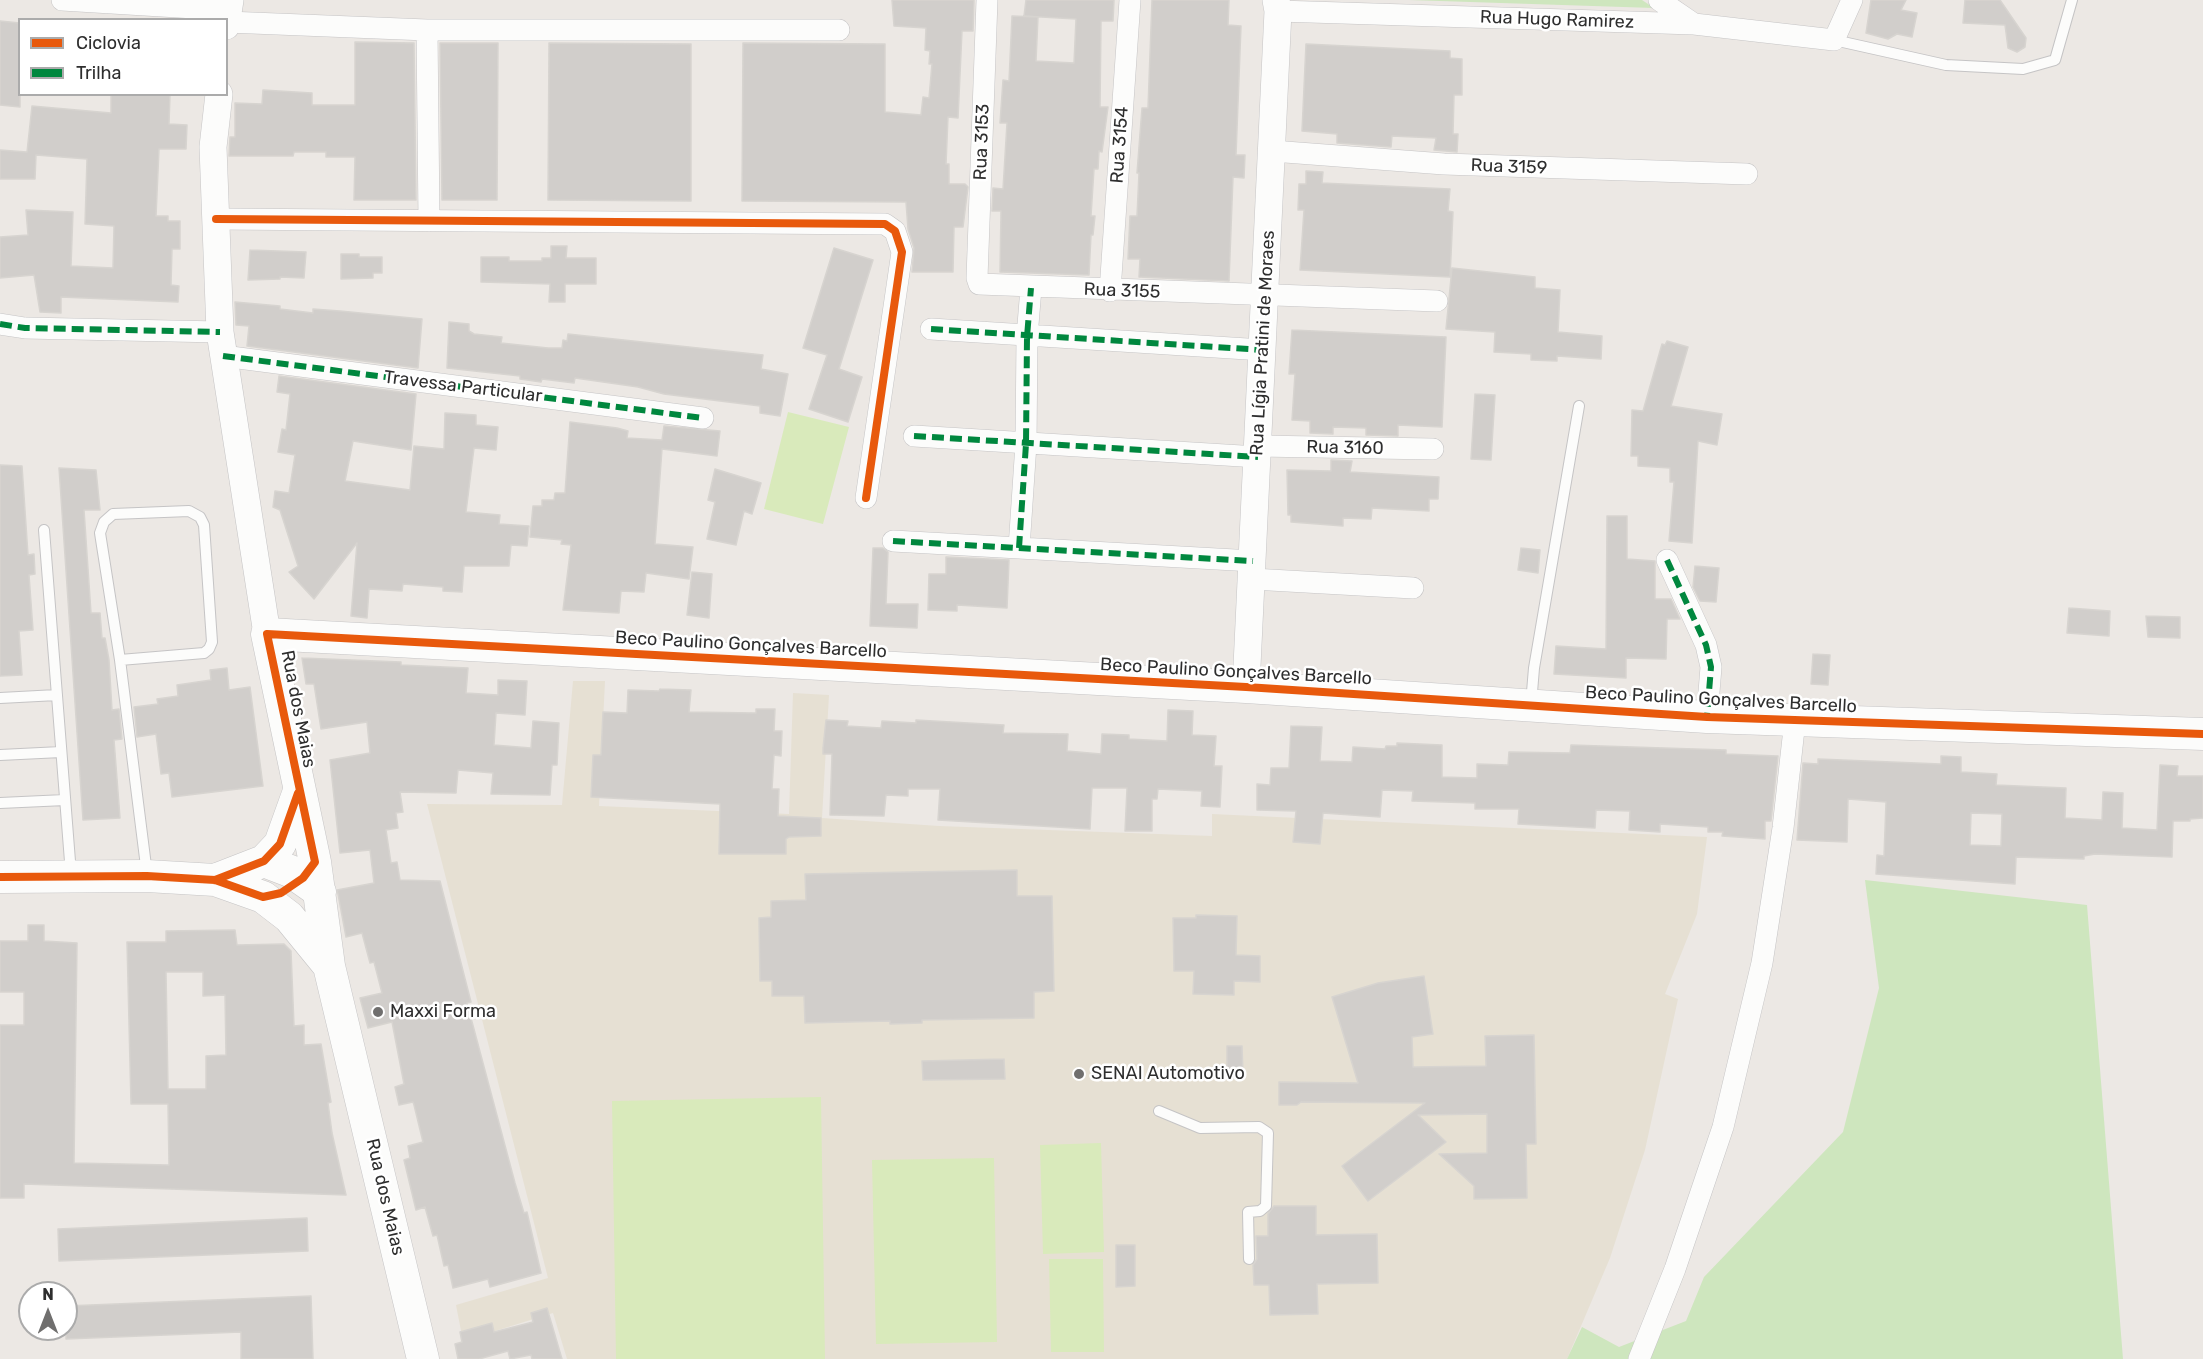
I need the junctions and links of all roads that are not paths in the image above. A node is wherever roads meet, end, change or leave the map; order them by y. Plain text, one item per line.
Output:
1 (62, 0) edge
2 (987, 0) edge
3 (1131, 0) edge
4 (1659, 0) edge
5 (1852, 0) edge
6 (2072, 0) edge
7 (1277, 5) edge
8 (228, 15) edge
9 (1694, 24) junction
10 (428, 30) junction
11 (839, 30) dead end
12 (1834, 40) junction
13 (219, 96) edge
14 (1272, 151) junction
15 (1746, 174) dead end
16 (216, 219) junction
17 (429, 221) junction
18 (979, 284) joint
19 (1030, 288) junction
20 (1110, 291) junction
21 (1265, 296) junction
22 (1437, 301) dead end
23 (0, 324) edge
24 (931, 329) dead end
25 (1027, 337) junction
26 (222, 344) junction
27 (1263, 350) junction
28 (1579, 406) dead end
29 (703, 418) dead end
30 (914, 436) dead end
31 (1026, 444) junction
32 (1433, 449) dead end
33 (1258, 451) junction
34 (866, 498) dead end
35 (44, 530) dead end
36 (893, 541) dead end
37 (1019, 548) junction
38 (1667, 560) dead end
39 (1252, 570) junction
40 (1413, 588) dead end
41 (267, 634) junction
42 (120, 660) junction
43 (1246, 687) junction
44 (57, 694) junction
45 (0, 698) edge
46 (1531, 704) junction
47 (1707, 717) junction
48 (1795, 720) junction
49 (2203, 734) edge
50 (61, 752) junction
51 (0, 755) edge
52 (299, 790) junction
53 (65, 800) junction
54 (0, 803) edge
55 (264, 861) junction
56 (147, 876) junction
57 (0, 877) edge
58 (71, 877) junction
59 (312, 877) junction
60 (215, 880) junction
61 (263, 897) junction
62 (329, 966) junction
63 (1159, 1111) dead end
64 (1249, 1260) dead end
65 (423, 1359) edge
66 (1639, 1359) edge

1 - 8 street
2 - 18 street, Rua 3153
3 - 20 street, Rua 3154
4 - 9 street
5 - 12 street
6 - 12 lane
7 - 9 street, Rua Hugo Ramirez
7 - 14 street, Rua Lígia Pratini de Moraes
8 - 10 street
9 - 12 street, Rua Hugo Ramirez
10 - 11 street
10 - 17 street
13 - 16 street, Rua dos Maias
14 - 15 street, Rua 3159
14 - 21 street, Rua Lígia Pratini de Moraes
16 - 17 street
16 - 26 street, Rua dos Maias
17 - 34 street
18 - 19 street, Rua 3155
19 - 20 street, Rua 3155
19 - 25 street
20 - 21 street, Rua 3155
21 - 22 street, Rua 3155
21 - 27 street, Rua Lígia Pratini de Moraes
23 - 26 street, Travessa Particular
24 - 25 street
25 - 27 street
25 - 31 street
26 - 29 street, Travessa Particular
26 - 41 street, Rua dos Maias
27 - 33 street, Rua Lígia Pratini de Moraes
28 - 46 lane
30 - 31 street, Rua 3160
31 - 33 street, Rua 3160
31 - 37 street
32 - 33 street, Rua 3160
33 - 39 street, Rua Lígia Pratini de Moraes
35 - 44 lane
36 - 37 street
37 - 39 street
38 - 47 street
39 - 40 street
39 - 43 street, Rua Lígia Pratini de Moraes
41 - 43 main road, Beco Paulino Gonçalves Barcello
41 - 52 main road, Rua dos Maias
42 - 42 lane
42 - 56 lane
43 - 46 main road, Beco Paulino Gonçalves Barcello
44 - 45 lane
44 - 50 lane
46 - 47 main road, Beco Paulino Gonçalves Barcello
47 - 48 main road, Beco Paulino Gonçalves Barcello
48 - 49 main road, Beco Paulino Gonçalves Barcello
48 - 66 street
50 - 51 lane
50 - 53 lane
52 - 55 main road, Rua dos Maias
52 - 59 main road, Rua dos Maias
53 - 54 lane
53 - 58 lane
55 - 59 main road
55 - 60 main road
56 - 58 main road
56 - 60 main road
57 - 58 main road
59 - 61 main road
59 - 62 main road, Rua dos Maias
60 - 61 main road, Rua dos Maias
61 - 62 main road, Rua dos Maias
62 - 65 main road, Rua dos Maias
63 - 64 lane

